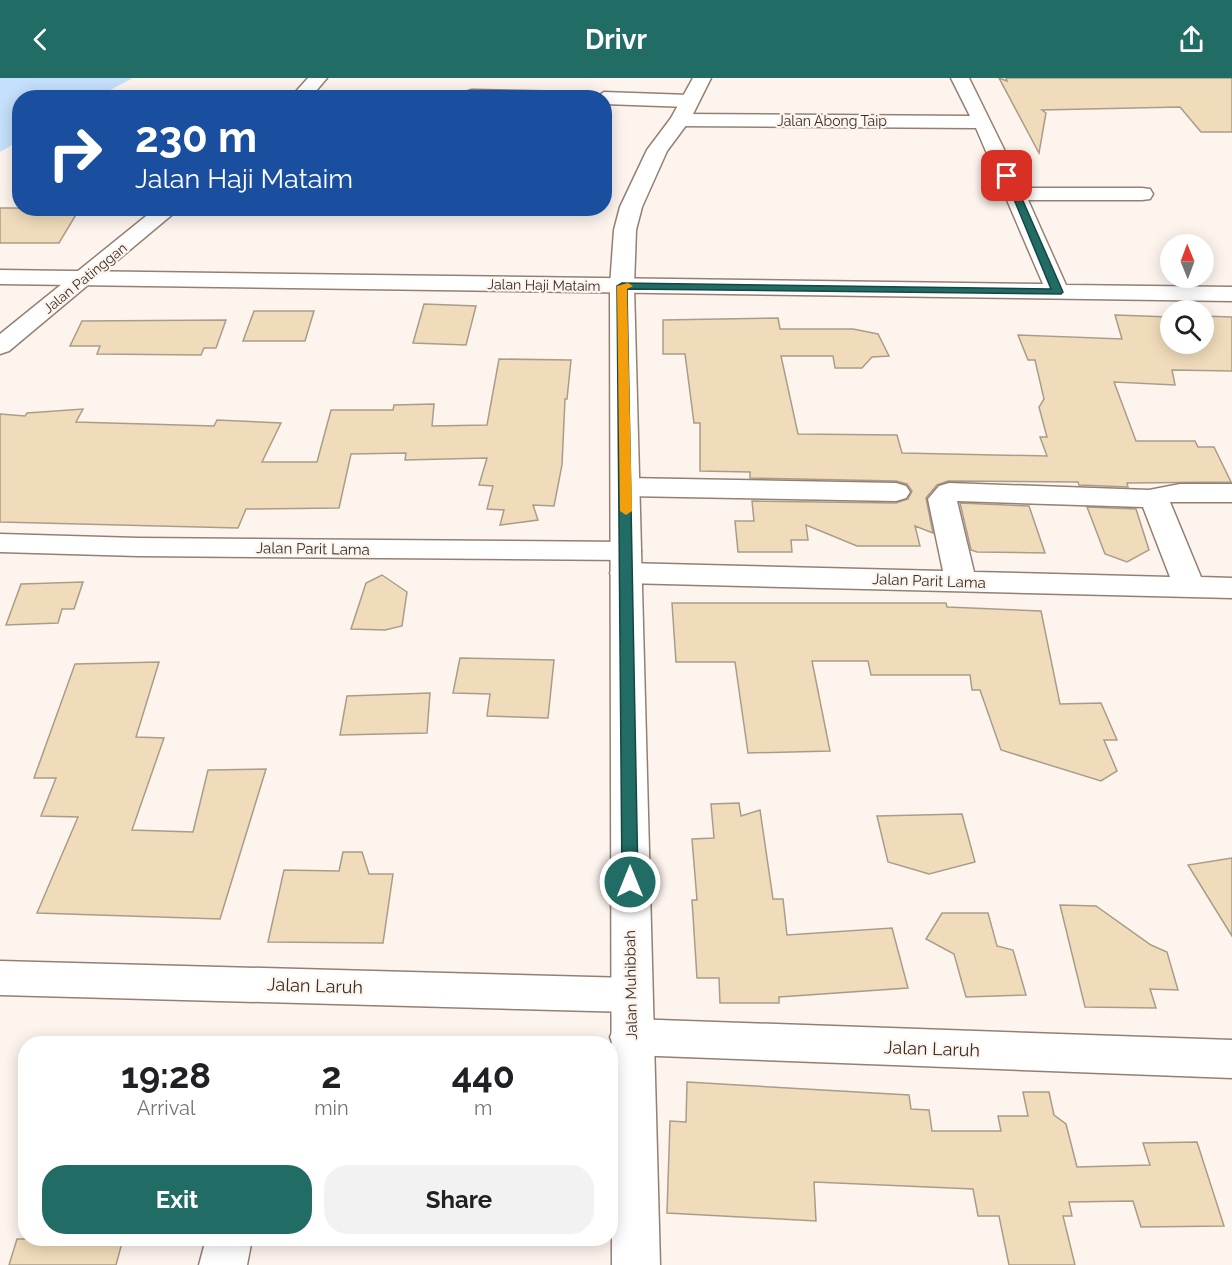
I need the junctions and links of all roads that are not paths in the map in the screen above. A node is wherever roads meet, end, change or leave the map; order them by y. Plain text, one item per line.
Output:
1 (318, 78) edge
2 (702, 78) edge
3 (960, 78) edge
4 (307, 90) edge
5 (612, 98) edge
6 (689, 101) junction
7 (680, 120) junction
8 (983, 122) junction
9 (1016, 194) junction
10 (1142, 194) dead end
11 (160, 216) edge
12 (0, 277) edge
13 (83, 278) junction
14 (622, 286) junction
15 (1058, 292) junction
16 (1232, 294) edge
17 (0, 346) edge
18 (626, 487) junction
19 (896, 492) dead end
20 (1232, 493) edge
21 (1154, 499) junction
22 (0, 543) edge
23 (626, 562) junction
24 (961, 582) junction
25 (1189, 587) junction
26 (1232, 588) edge
27 (0, 978) edge
28 (630, 995) junction
29 (631, 1037) junction
30 (1232, 1059) edge
31 (227, 1246) edge
32 (223, 1265) edge
33 (636, 1265) edge

1 - 4 street
2 - 6 street, Jalan Muhibbah
3 - 8 street
5 - 6 street
6 - 7 street, Jalan Muhibbah
7 - 8 street, Jalan Abong Taip
7 - 14 street, Jalan Muhibbah
8 - 9 street
9 - 10 street
9 - 15 street
11 - 13 street, Jalan Patinggan
12 - 13 street, Jalan Haji Mataim
13 - 14 street, Jalan Haji Mataim
13 - 17 street, Jalan Patinggan
14 - 15 street, Jalan Haji Mataim
14 - 18 street, Jalan Muhibbah
15 - 16 street, Jalan Haji Mataim
18 - 19 street
18 - 23 street, Jalan Muhibbah
20 - 21 street
21 - 24 street
21 - 25 street
22 - 23 street, Jalan Parit Lama
23 - 24 street, Jalan Parit Lama
23 - 28 street, Jalan Muhibbah
24 - 25 street, Jalan Parit Lama
25 - 26 street, Jalan Parit Lama
27 - 28 street, Jalan Laruh
28 - 29 street, Jalan Muhibbah
29 - 30 street, Jalan Laruh
29 - 33 street, Jalan Muhibbah
31 - 32 street

